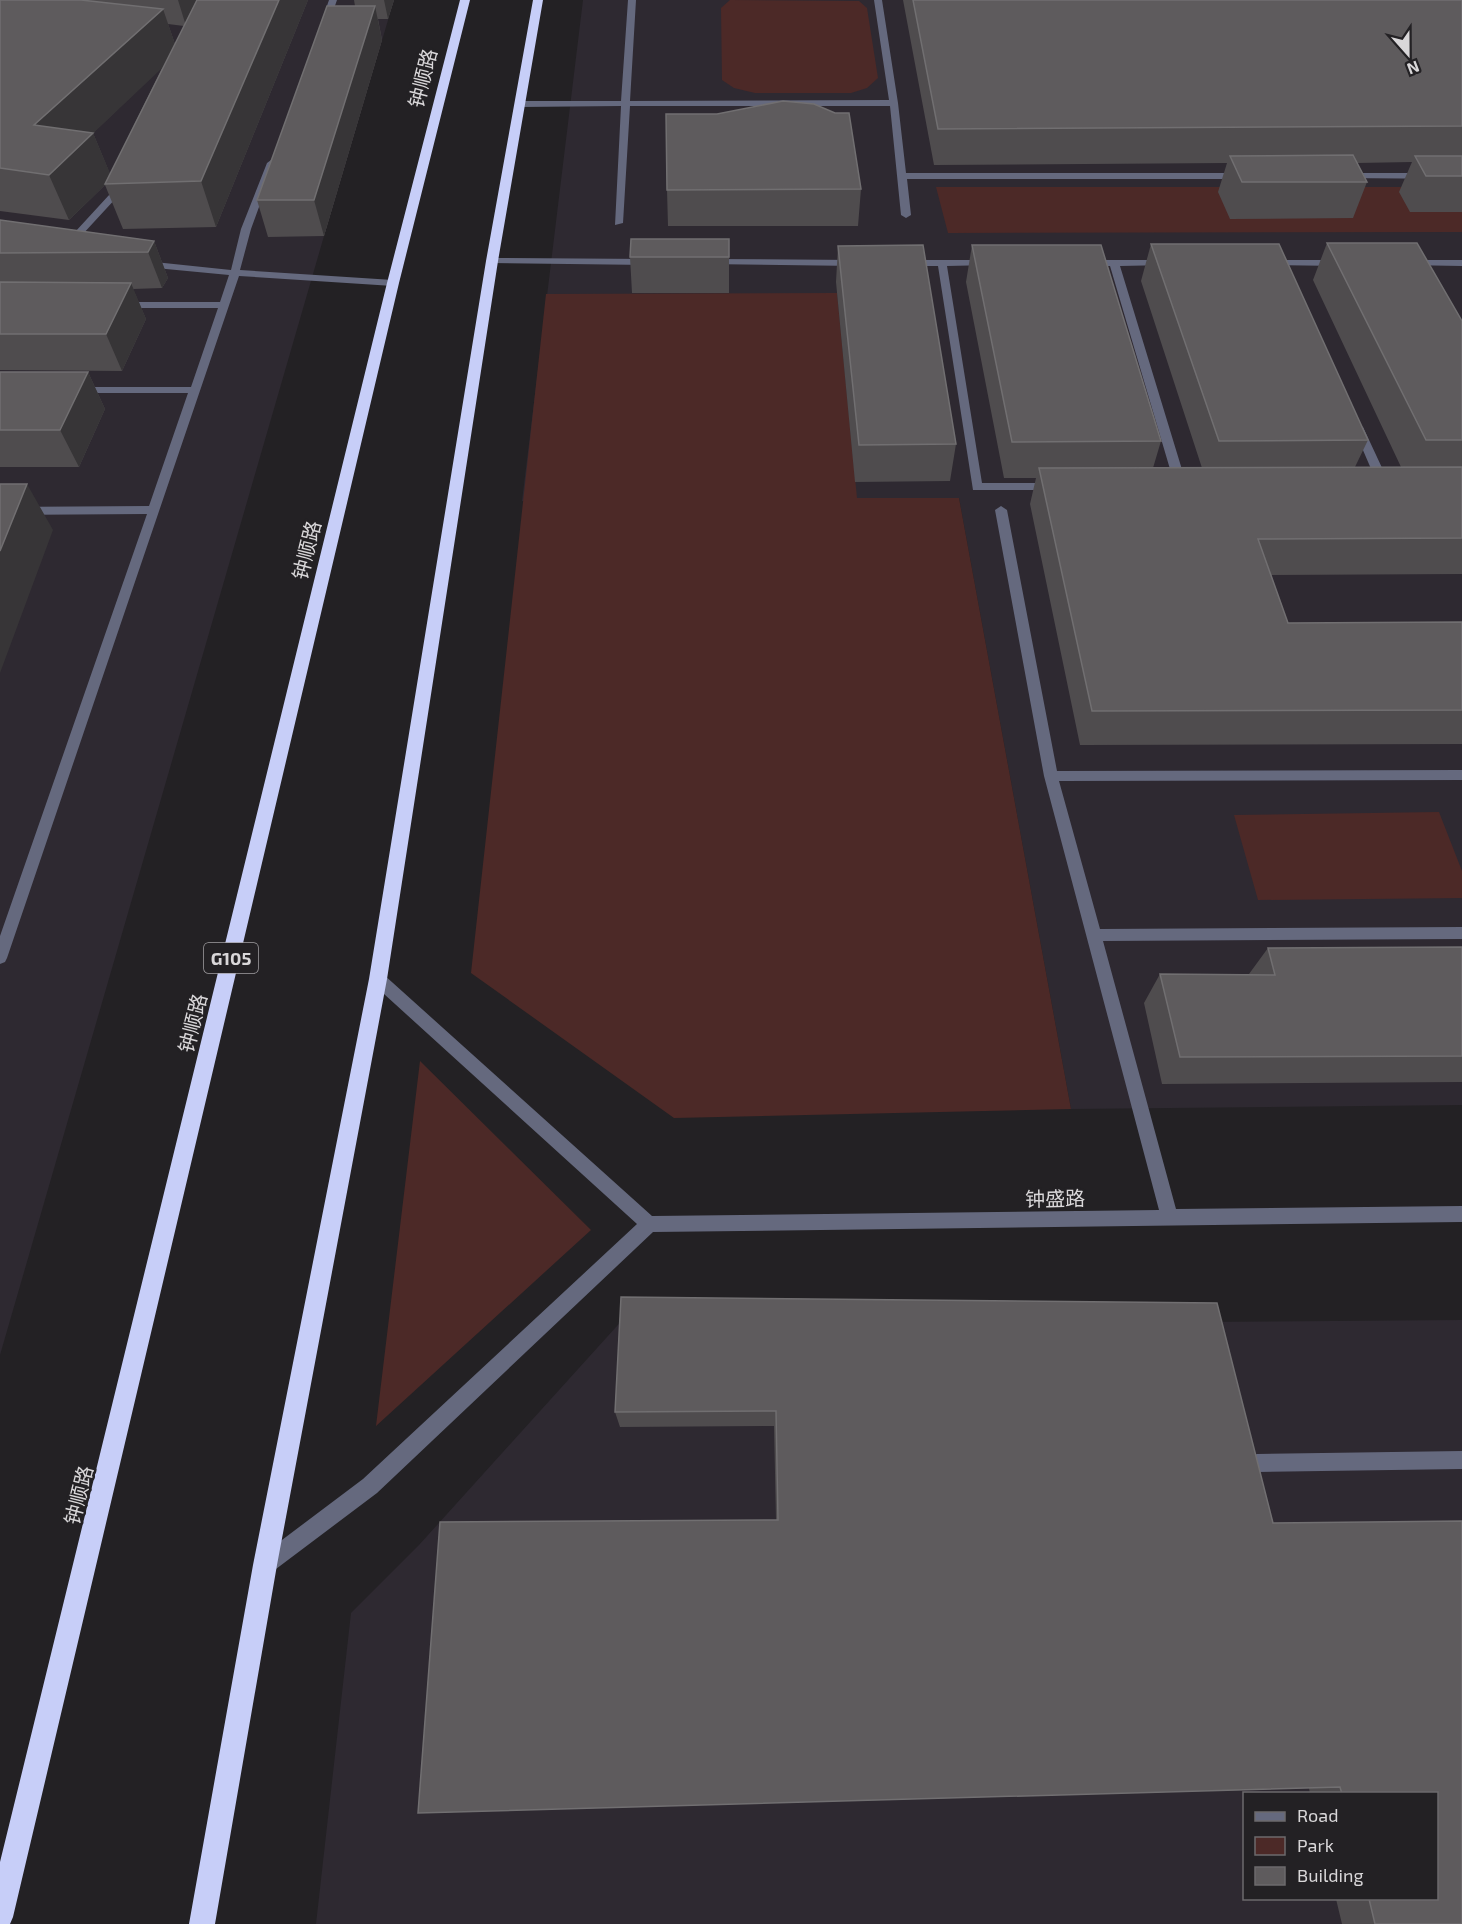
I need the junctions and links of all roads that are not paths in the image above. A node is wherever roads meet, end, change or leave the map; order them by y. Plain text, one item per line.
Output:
1 (333, 0) edge
2 (465, 0) edge
3 (538, 0) edge
4 (632, 0) edge
5 (879, 0) edge
6 (321, 33) edge
7 (626, 103) junction
8 (894, 103) junction
9 (521, 104) junction
10 (275, 153) edge
11 (903, 176) junction
12 (1248, 176) edge
13 (1331, 176) edge
14 (1462, 176) edge
15 (128, 180) edge
16 (906, 215) dead end
17 (618, 223) dead end
18 (73, 254) edge
19 (492, 261) junction
20 (130, 262) edge
21 (658, 262) edge
22 (694, 262) edge
23 (1462, 262) edge
24 (871, 263) edge
25 (895, 263) edge
26 (942, 263) junction
27 (1000, 263) edge
28 (1080, 263) edge
29 (1114, 263) junction
30 (1182, 263) edge
31 (1260, 263) edge
32 (1354, 263) edge
33 (1402, 263) edge
34 (235, 273) junction
35 (393, 283) junction
36 (106, 305) edge
37 (224, 305) junction
38 (69, 390) edge
39 (195, 390) junction
40 (1355, 421) edge
41 (1384, 485) edge
42 (1181, 486) edge
43 (1068, 487) edge
44 (154, 510) junction
45 (1001, 510) dead end
46 (0, 511) edge
47 (1462, 775) edge
48 (1051, 776) junction
49 (1462, 933) edge
50 (1095, 935) junction
51 (4, 938) edge
52 (0, 958) edge
53 (378, 979) junction
54 (1462, 1214) edge
55 (1170, 1218) junction
56 (649, 1224) junction
57 (1462, 1460) edge
58 (1257, 1463) edge
59 (265, 1565) junction
60 (0, 1917) edge
61 (202, 1924) edge

1 - 6 street
2 - 35 highway, 钟顺路 / G105
3 - 9 highway
4 - 7 street
5 - 8 street
7 - 8 street
7 - 9 street
7 - 17 street
8 - 11 street
9 - 19 highway
10 - 34 street
11 - 12 street
11 - 16 street
13 - 14 street
15 - 18 street
19 - 21 street
19 - 53 highway
20 - 34 street
22 - 24 street
23 - 33 street
25 - 26 street
26 - 27 street
26 - 43 street
28 - 29 street
29 - 30 street
29 - 42 street
31 - 32 street
34 - 35 street
34 - 37 street
35 - 60 highway, 钟顺路 / G105
36 - 37 street
37 - 39 street
38 - 39 street
39 - 44 street
40 - 41 street
44 - 46 street
44 - 51 street
45 - 48 street
47 - 48 street
48 - 50 street
49 - 50 street
50 - 55 street
51 - 52 street
53 - 56 street
53 - 59 highway
54 - 55 street, 钟盛路
55 - 56 street, 钟盛路
56 - 59 street
57 - 58 street
59 - 61 highway

